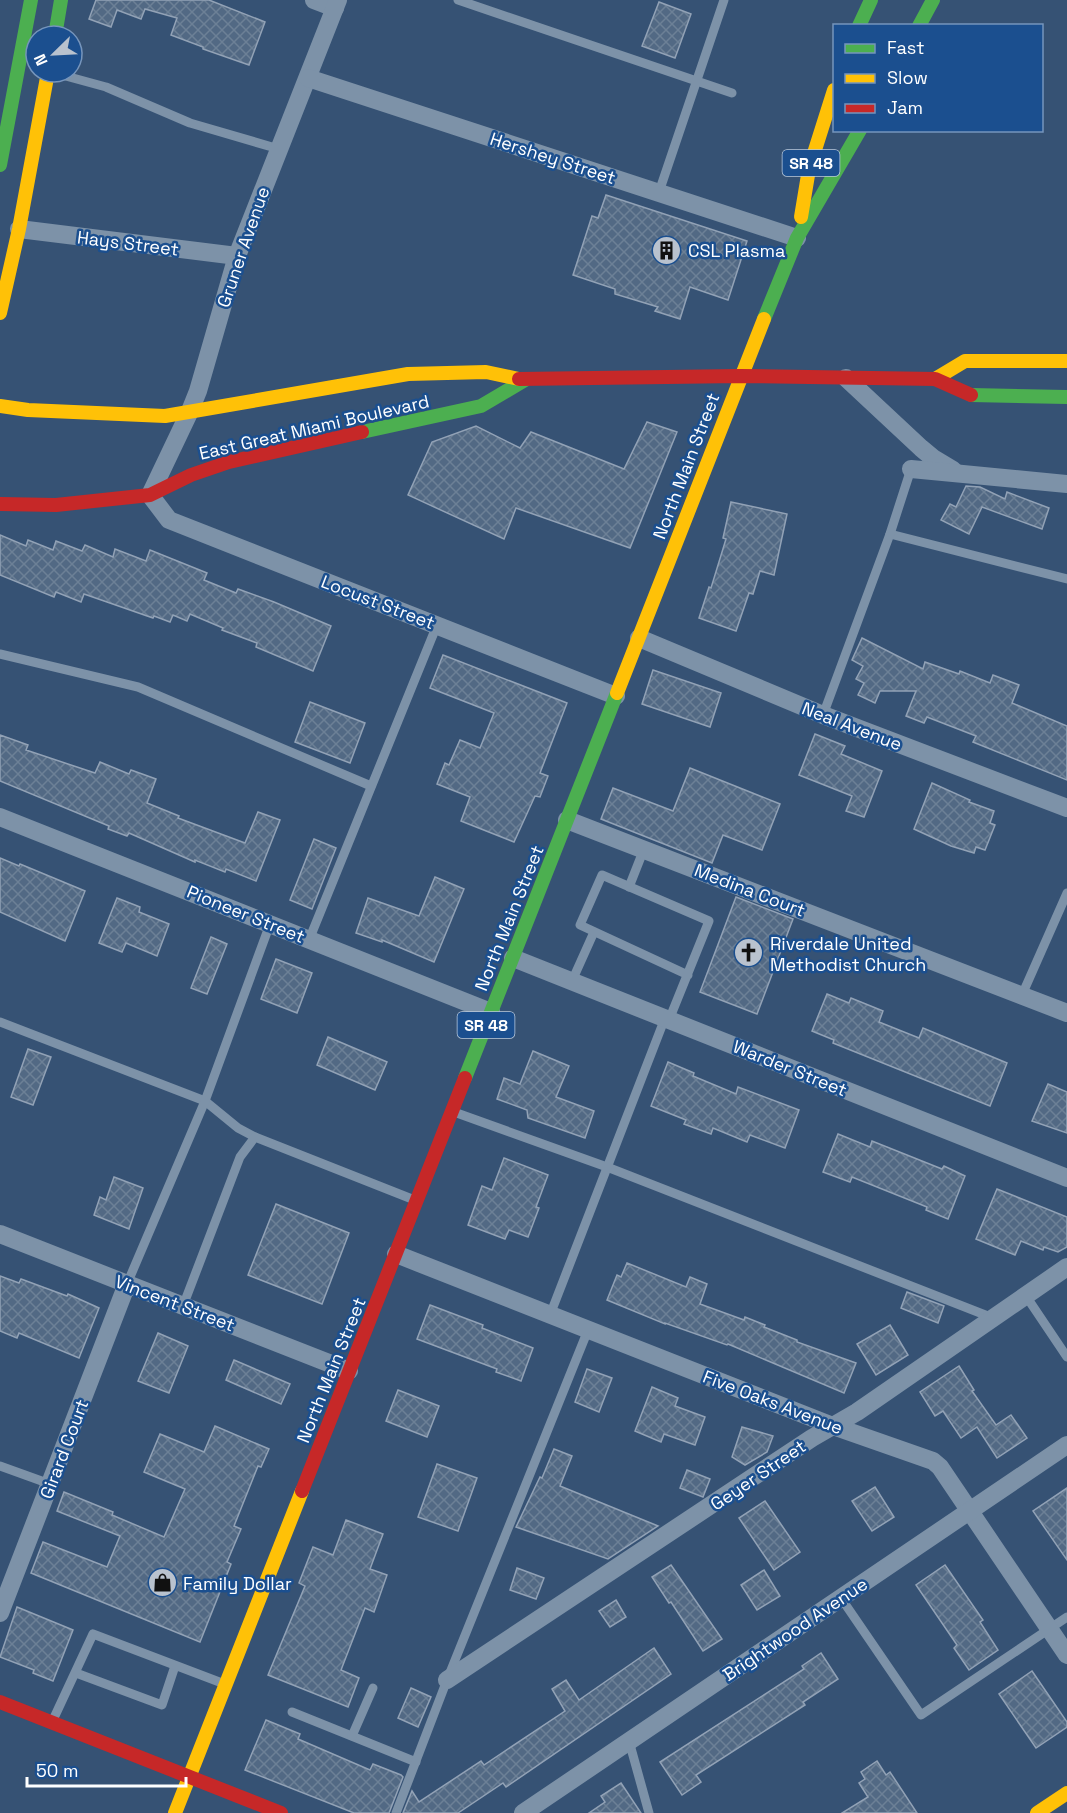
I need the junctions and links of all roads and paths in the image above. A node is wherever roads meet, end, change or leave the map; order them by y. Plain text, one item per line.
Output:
1 (31, 0) edge
2 (62, 0) edge
3 (314, 0) edge
4 (458, 0) edge
5 (724, 0) edge
6 (871, 0) edge
7 (933, 0) edge
8 (337, 4) edge
9 (57, 24) edge
10 (860, 24) edge
11 (920, 24) edge
12 (308, 78) junction
13 (697, 80) junction
14 (84, 81) edge
15 (47, 84) edge
16 (732, 93) dead end
17 (833, 93) edge
18 (859, 132) edge
19 (279, 148) junction
20 (0, 165) edge
21 (659, 192) junction
22 (19, 229) junction
23 (797, 238) junction
24 (237, 256) junction
25 (0, 313) edge
26 (1067, 361) edge
27 (740, 376) junction
28 (846, 378) junction
29 (936, 379) junction
30 (525, 380) junction
31 (1067, 397) edge
32 (0, 406) edge
33 (190, 411) junction
34 (911, 469) joint
35 (961, 474) junction
36 (1067, 484) edge
37 (150, 495) junction
38 (0, 504) edge
39 (890, 534) junction
40 (1067, 579) edge
41 (436, 626) junction
42 (639, 638) junction
43 (0, 654) edge
44 (616, 696) junction
45 (823, 715) junction
46 (371, 786) junction
47 (1067, 808) edge
48 (0, 817) edge
49 (567, 820) junction
50 (644, 849) junction
51 (629, 886) junction
52 (1067, 893) edge
53 (270, 924) junction
54 (594, 932) junction
55 (309, 940) junction
56 (513, 958) junction
57 (688, 975) junction
58 (572, 981) junction
59 (1022, 995) junction
60 (491, 1012) junction
61 (1067, 1013) edge
62 (667, 1019) junction
63 (0, 1022) edge
64 (205, 1101) junction
65 (452, 1112) junction
66 (255, 1137) junction
67 (607, 1167) junction
68 (1067, 1178) edge
69 (417, 1201) junction
70 (0, 1234) edge
71 (396, 1254) junction
72 (1067, 1267) edge
73 (127, 1284) junction
74 (1026, 1296) junction
75 (183, 1306) junction
76 (550, 1315) junction
77 (993, 1318) junction
78 (588, 1330) junction
79 (1067, 1357) edge
80 (350, 1371) junction
81 (833, 1426) junction
82 (1067, 1445) edge
83 (0, 1466) edge
84 (50, 1484) junction
85 (969, 1511) junction
86 (841, 1598) junction
87 (0, 1613) edge
88 (1067, 1617) edge
89 (1050, 1629) junction
90 (1067, 1655) edge
91 (175, 1666) junction
92 (76, 1673) junction
93 (447, 1680) junction
94 (226, 1684) junction
95 (373, 1688) dead end
96 (0, 1702) edge
97 (292, 1712) dead end
98 (52, 1722) junction
99 (352, 1736) junction
100 (629, 1741) junction
101 (416, 1762) junction
102 (190, 1776) junction
103 (1067, 1792) edge
104 (175, 1813) edge
105 (281, 1813) edge
106 (396, 1813) edge
107 (523, 1813) edge
108 (649, 1813) edge
109 (1037, 1813) edge

1 - 20 main road
2 - 9 main road
3 - 8 street
4 - 13 lane
5 - 13 lane
6 - 10 main road
7 - 11 main road
8 - 12 street, Gruner Avenue
12 - 19 street, Gruner Avenue
12 - 21 street, Hershey Street
13 - 16 lane
13 - 21 lane
14 - 19 lane
15 - 22 main road
17 - 23 main road, North Main Street / SR 48
18 - 23 main road, North Main Street / SR 48
19 - 24 street, Gruner Avenue
21 - 23 street, Hershey Street
22 - 24 street, Hays Street
22 - 25 main road
23 - 27 main road, North Main Street / SR 48
24 - 33 street, Gruner Avenue
26 - 29 main road
27 - 28 main road, East Great Miami Boulevard
27 - 30 main road, East Great Miami Boulevard
27 - 42 main road, North Main Street / SR 48
28 - 29 main road, East Great Miami Boulevard
28 - 35 street
29 - 31 main road
30 - 33 main road, East Great Miami Boulevard
30 - 37 main road, East Great Miami Boulevard
32 - 33 main road, East Great Miami Boulevard
33 - 37 street, Gruner Avenue
34 - 35 street
34 - 39 lane
35 - 36 street
37 - 38 main road, East Great Miami Boulevard
37 - 41 street, Locust Street
39 - 40 lane
39 - 45 lane
41 - 44 street, Locust Street
41 - 46 lane
42 - 44 main road, North Main Street / SR 48
42 - 45 street, Neal Avenue
43 - 46 lane
44 - 49 main road, North Main Street / SR 48
45 - 47 street, Neal Avenue
46 - 55 lane
48 - 53 street, Pioneer Street
49 - 50 street, Medina Court
49 - 56 main road, North Main Street / SR 48
50 - 51 lane
50 - 59 street, Medina Court
51 - 54 lane
51 - 57 lane
52 - 59 lane
53 - 55 street, Pioneer Street
53 - 64 lane
54 - 57 lane
54 - 58 lane
55 - 60 street, Pioneer Street
56 - 58 street, Warder Street
56 - 60 main road, North Main Street / SR 48
57 - 62 lane
58 - 62 street, Warder Street
59 - 61 street, Medina Court
60 - 65 main road, North Main Street / SR 48
62 - 67 lane
62 - 68 street, Warder Street
63 - 64 lane
64 - 66 lane
64 - 73 lane
65 - 67 lane
65 - 69 main road, North Main Street / SR 48
66 - 69 lane
66 - 75 lane
67 - 76 lane
67 - 77 lane
69 - 71 main road, North Main Street / SR 48
70 - 73 street, Vincent Street
71 - 76 street, Five Oaks Avenue
71 - 80 main road, North Main Street / SR 48
72 - 74 street, Geyer Street
73 - 75 street, Vincent Street
73 - 84 street, Girard Court
74 - 77 street, Geyer Street
74 - 79 lane
75 - 80 street, Vincent Street
76 - 78 street, Five Oaks Avenue
77 - 81 street, Geyer Street
78 - 81 street, Five Oaks Avenue
78 - 93 lane
80 - 94 main road, North Main Street / SR 48
81 - 85 street, Five Oaks Avenue
81 - 93 street, Geyer Street
82 - 85 street, Brightwood Avenue
83 - 84 lane
84 - 87 street, Girard Court
85 - 86 street, Brightwood Avenue
85 - 89 street, Five Oaks Avenue
86 - 89 lane
86 - 100 street, Brightwood Avenue
88 - 89 lane
89 - 90 street, Five Oaks Avenue
91 - 92 lane
91 - 92 lane
91 - 94 lane
92 - 98 lane
93 - 101 lane
94 - 102 main road, North Main Street / SR 48
95 - 99 lane
96 - 98 main road
97 - 99 lane
98 - 102 main road
99 - 101 lane
100 - 107 street, Brightwood Avenue
100 - 108 lane
101 - 106 lane
102 - 104 main road, North Main Street / SR 48
102 - 105 main road
103 - 109 main road

